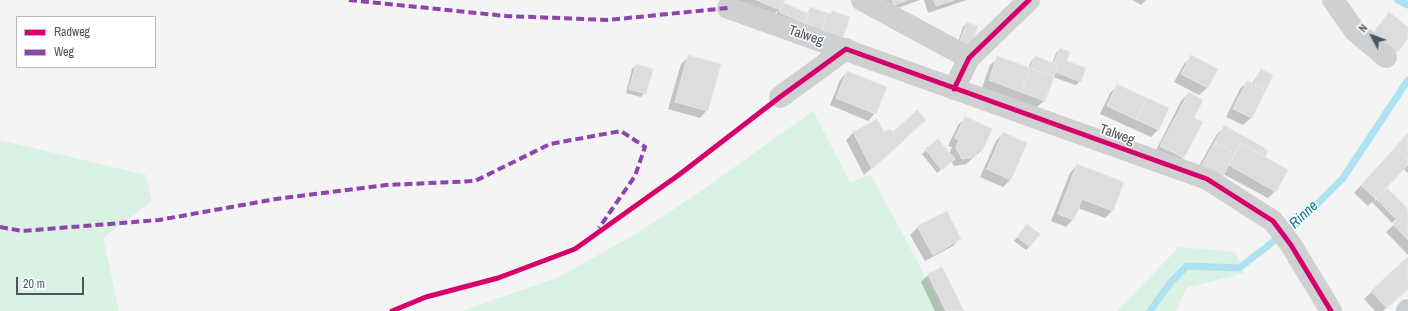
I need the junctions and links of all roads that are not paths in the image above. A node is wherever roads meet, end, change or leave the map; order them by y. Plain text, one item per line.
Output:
1 (862, 0) edge
2 (1029, 0) edge
3 (1333, 0) edge
4 (728, 8) dead end
5 (846, 50) junction
6 (1386, 57) dead end
7 (969, 58) junction
8 (954, 89) junction
9 (780, 97) dead end
10 (1331, 311) edge

1 - 7 street
2 - 7 street
3 - 6 street
4 - 5 street, Talweg
5 - 8 street, Talweg
5 - 9 street
7 - 8 street
8 - 10 street, Talweg

